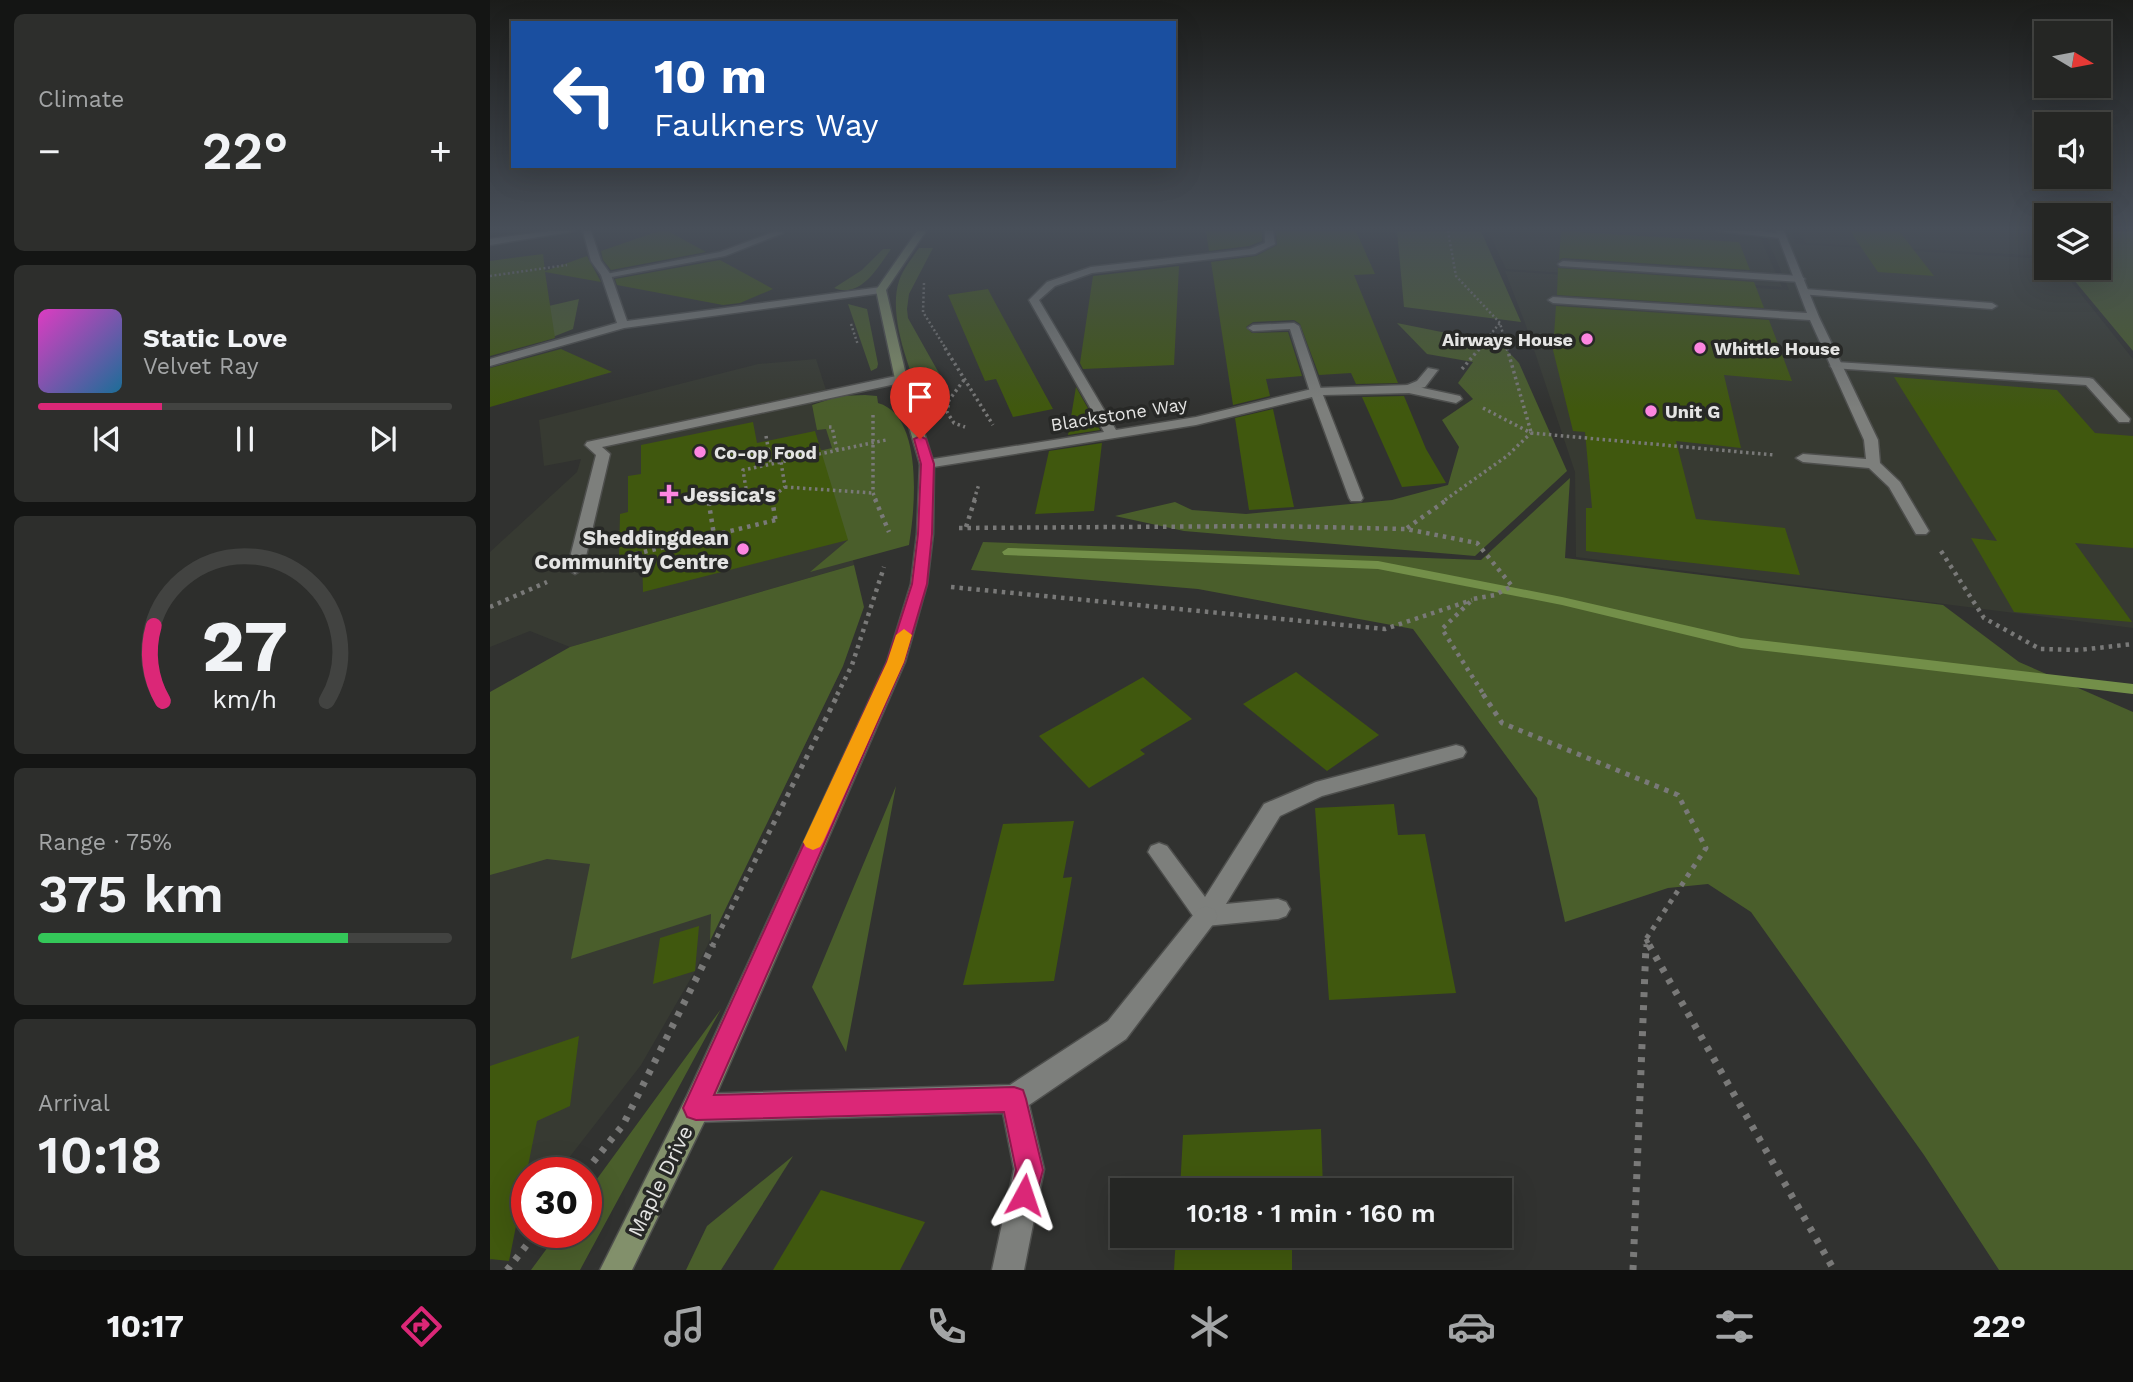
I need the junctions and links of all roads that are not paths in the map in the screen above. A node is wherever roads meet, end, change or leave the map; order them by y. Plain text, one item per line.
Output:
1 (611, 290) edge
2 (878, 290) edge
3 (881, 290) edge
4 (1044, 290) edge
5 (1804, 290) edge
6 (1843, 290) edge
7 (1553, 300) dead end
8 (1992, 306) dead end
9 (1814, 317) junction
10 (623, 325) junction
11 (1253, 328) dead end
12 (490, 363) edge
13 (1836, 366) junction
14 (1432, 370) dead end
15 (901, 379) junction
16 (1409, 389) junction
17 (1316, 392) junction
18 (1451, 398) road end
19 (2124, 419) dead end
20 (1112, 434) junction
21 (1803, 458) road end
22 (927, 464) junction
23 (1873, 464) junction
24 (1356, 498) dead end
25 (1921, 531) road end
26 (575, 569) road end
27 (1456, 752) dead end
28 (1159, 852) dead end
29 (1278, 909) dead end
30 (1206, 916) junction
31 (1014, 1099) junction
32 (696, 1108) junction
33 (617, 1270) edge
34 (1009, 1270) edge

1 - 10 street
2 - 10 street
3 - 15 street, Maple Drive
4 - 20 street
5 - 9 street
6 - 8 street
7 - 9 street
9 - 13 street
10 - 12 street
11 - 17 street
13 - 19 street
13 - 23 street
14 - 16 street
15 - 22 street, Maple Drive
15 - 26 street
16 - 17 street, Blackstone Way
16 - 18 street, Blackstone Way
17 - 20 street, Blackstone Way
17 - 24 street
20 - 22 street, Blackstone Way
21 - 23 street
22 - 32 street, Maple Drive
23 - 25 street
27 - 30 street
28 - 30 street
29 - 30 street
30 - 31 street
31 - 32 street
31 - 34 street
32 - 33 street, Maple Drive

